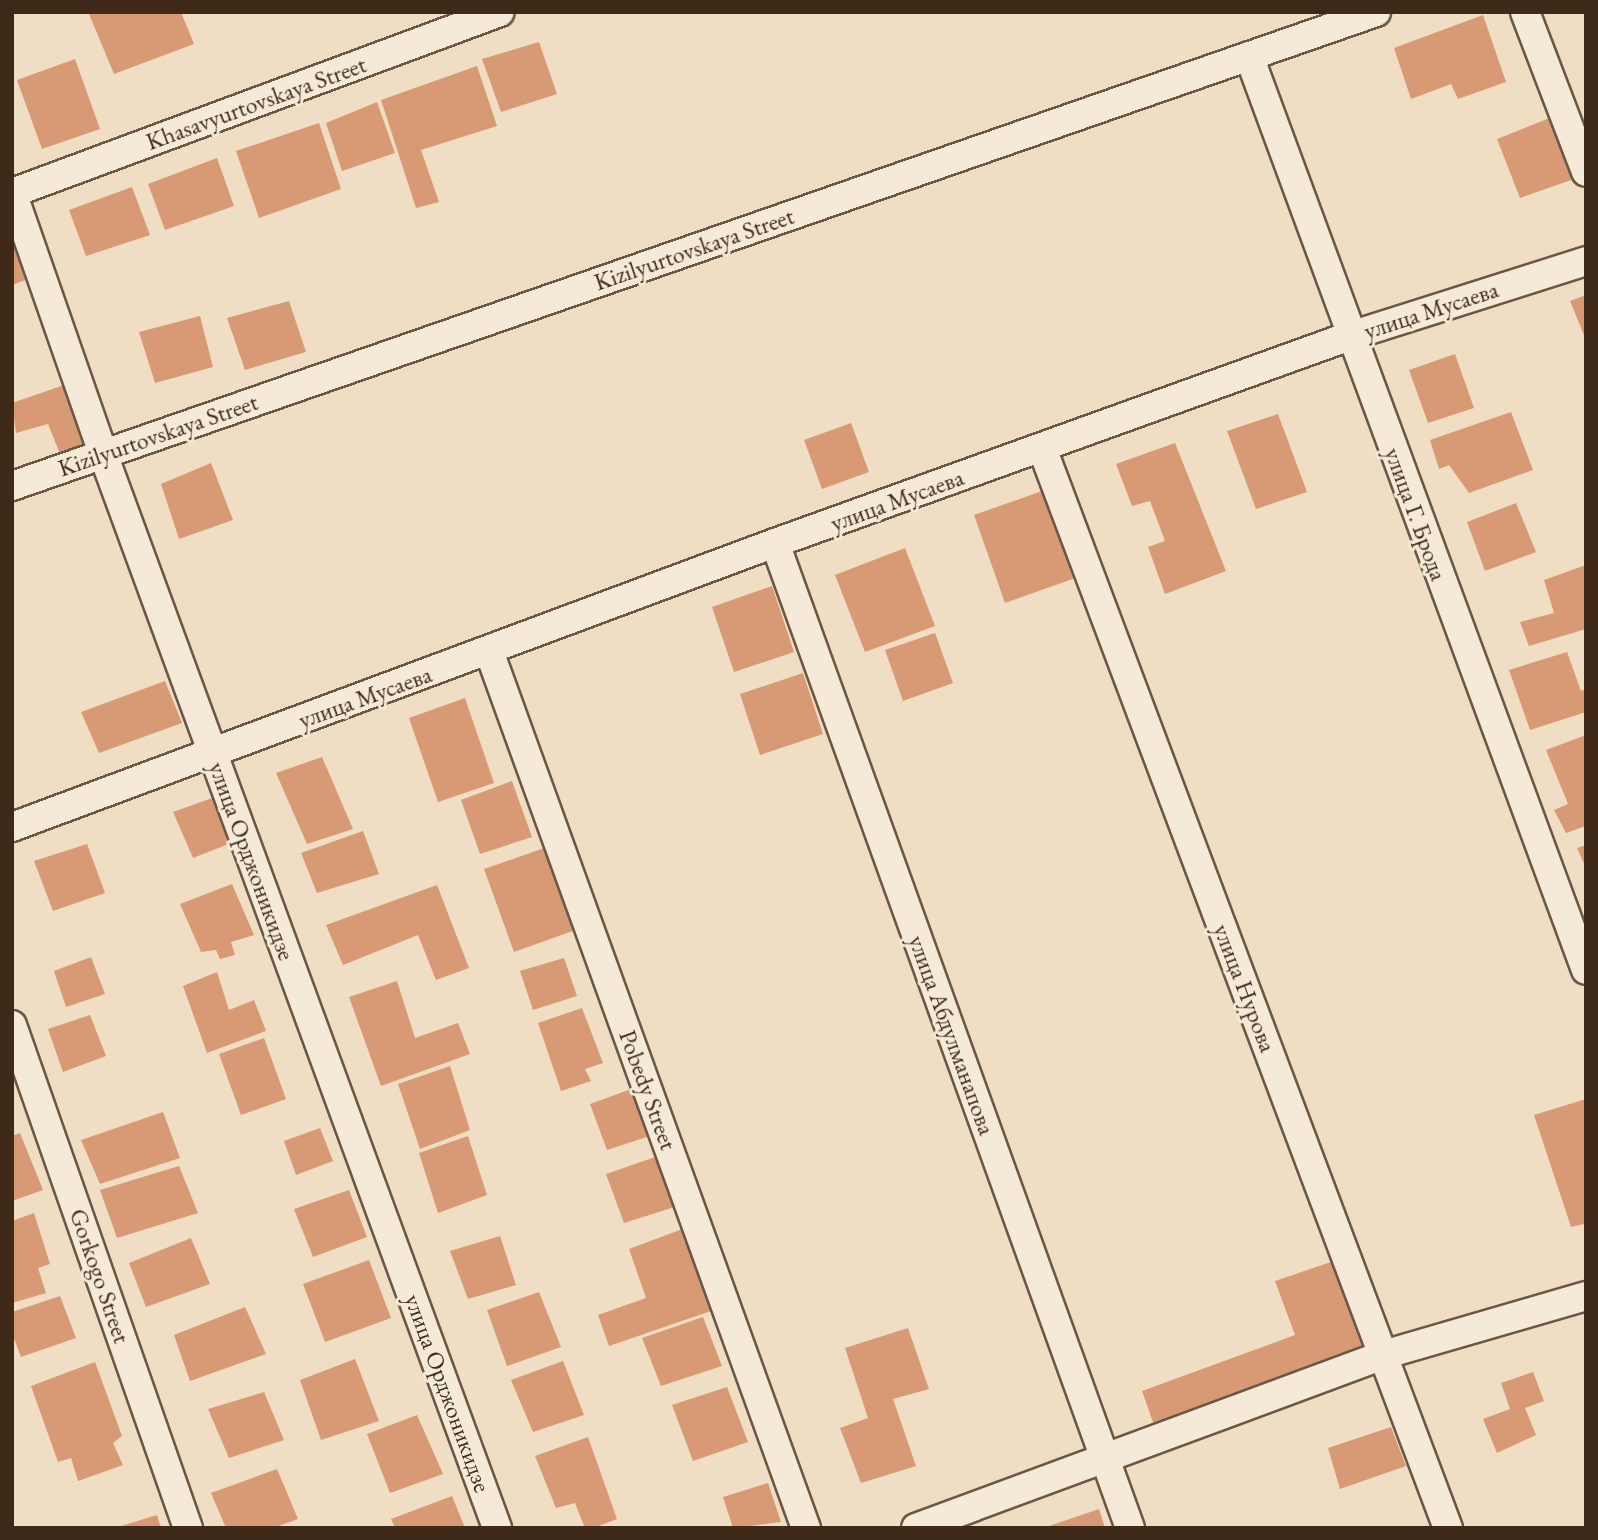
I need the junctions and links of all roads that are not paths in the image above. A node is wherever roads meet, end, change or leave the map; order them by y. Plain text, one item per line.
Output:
1 (500, 12) edge
2 (1376, 12) edge
3 (1525, 12) edge
4 (1250, 56) junction
5 (1586, 172) edge
6 (12, 193) edge
7 (1586, 261) edge
8 (1350, 336) junction
9 (1042, 447) junction
10 (103, 454) junction
11 (12, 486) edge
12 (775, 543) junction
13 (489, 651) junction
14 (213, 753) junction
15 (12, 827) edge
16 (1586, 970) edge
17 (12, 1025) edge
18 (1586, 1296) edge
19 (1383, 1355) junction
20 (1105, 1458) junction
21 (188, 1528) edge
22 (497, 1528) edge
23 (806, 1528) edge
24 (916, 1528) edge
25 (1130, 1528) edge
26 (1448, 1528) edge

1 - 6 street, Khasavyurtovskaya Street
2 - 4 street, Kizilyurtovskaya Street
3 - 5 street
4 - 8 street, улица Г. Брода
4 - 10 street, Kizilyurtovskaya Street
6 - 10 street, улица Орджоникидзе
7 - 8 street, улица Мусаева
8 - 9 street, улица Мусаева
8 - 16 street, улица Г. Брода
9 - 12 street, улица Мусаева
9 - 19 street, улица Нурова
10 - 11 street, Kizilyurtovskaya Street
10 - 14 street, улица Орджоникидзе
12 - 13 street, улица Мусаева
12 - 20 street, улица Абдулманапова
13 - 14 street, улица Мусаева
13 - 23 street, Pobedy Street
14 - 15 street, улица Мусаева
14 - 22 street, улица Орджоникидзе
17 - 21 street, Gorkogo Street
18 - 19 street
19 - 20 street
19 - 26 street, улица Нурова
20 - 24 street
20 - 25 street, улица Абдулманапова

